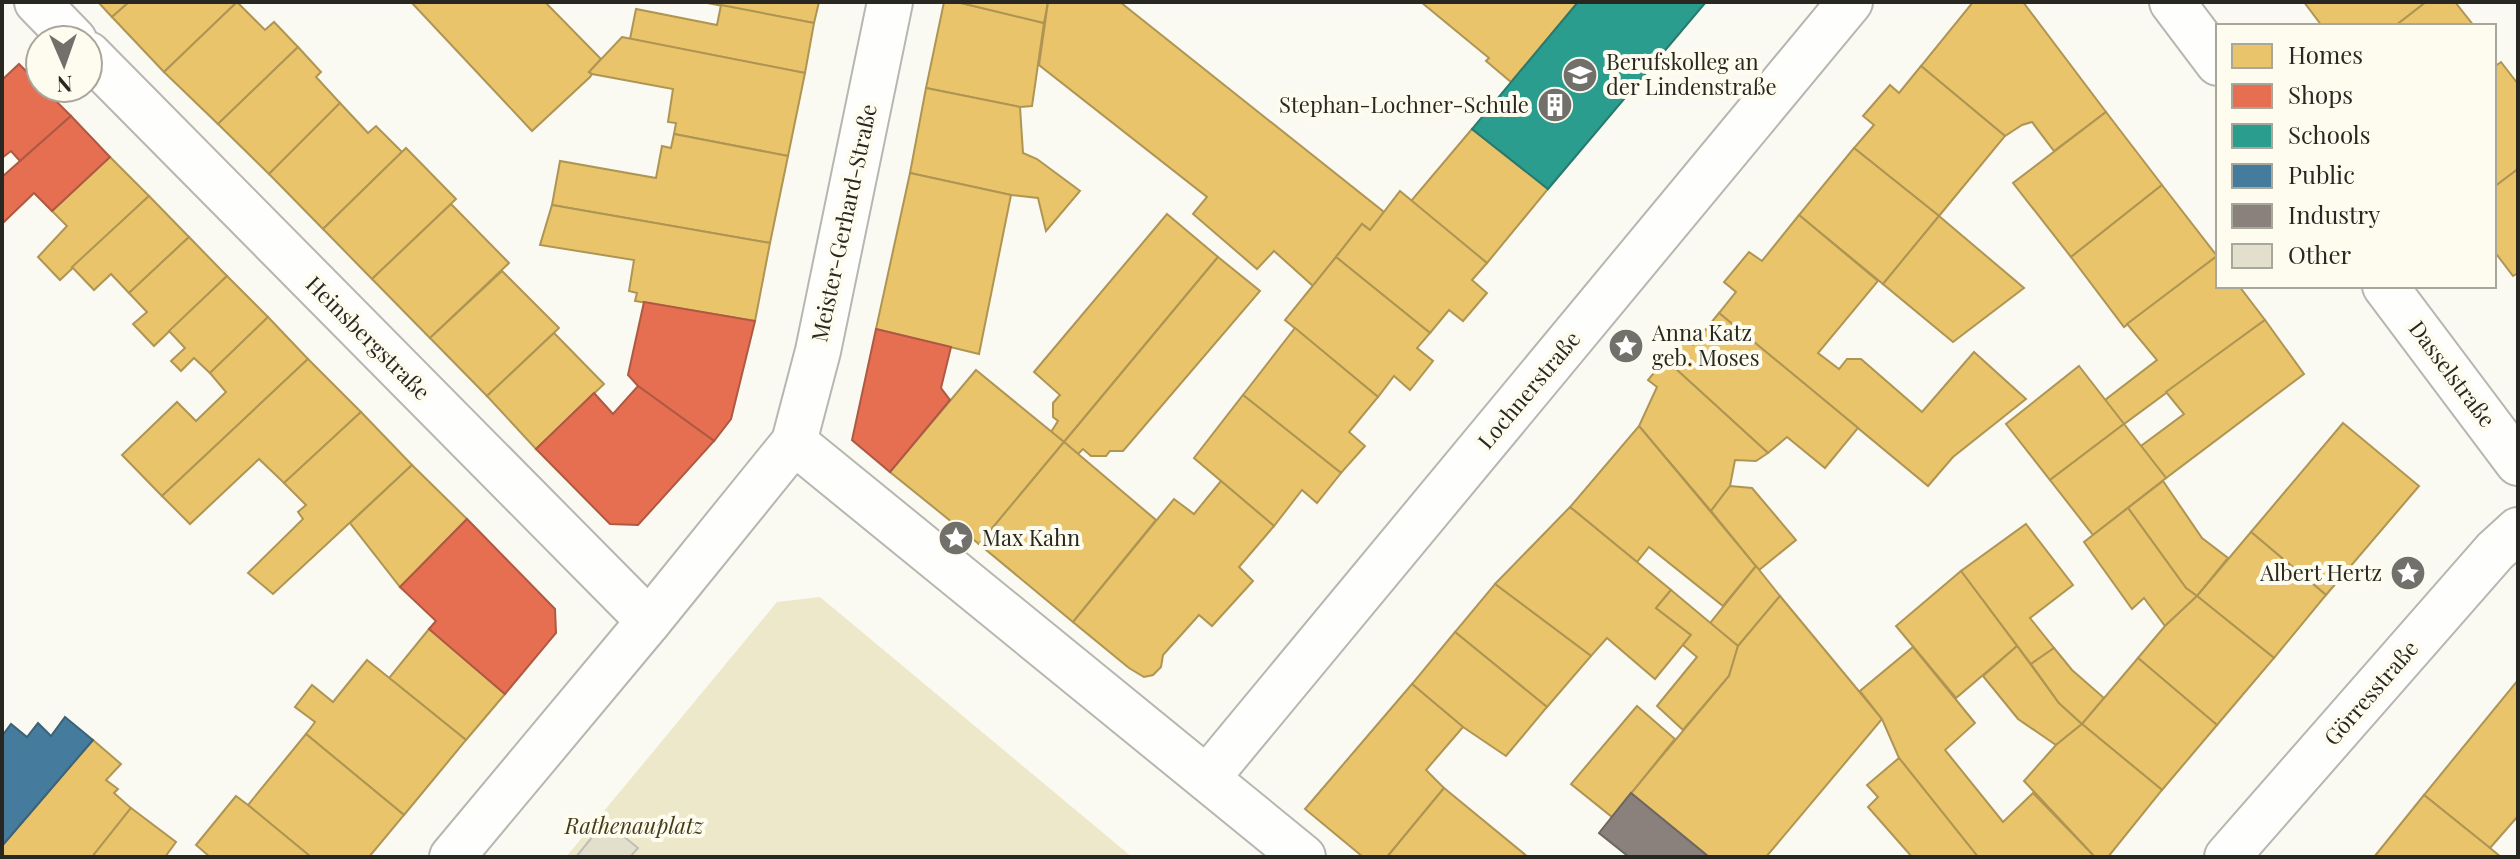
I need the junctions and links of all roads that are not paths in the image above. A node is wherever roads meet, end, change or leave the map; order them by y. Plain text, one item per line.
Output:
1 (37, 2) edge
2 (890, 2) edge
3 (1850, 2) edge
4 (2172, 2) edge
5 (58, 24) edge
6 (2216, 60) edge
7 (104, 70) edge
8 (2387, 288) edge
9 (794, 442) junction
10 (2518, 463) edge
11 (2518, 530) edge
12 (649, 621) junction
13 (1207, 778) junction
14 (452, 857) edge
15 (1303, 857) edge
16 (2227, 857) edge

1 - 5 street
2 - 9 street, Meister-Gerhard-Straße
3 - 13 street, Lochnerstraße
4 - 6 street
7 - 12 street, Heinsbergstraße
8 - 10 street, Dasselstraße
9 - 12 street
9 - 13 street
11 - 16 street, Görresstraße
12 - 14 street
13 - 15 street

